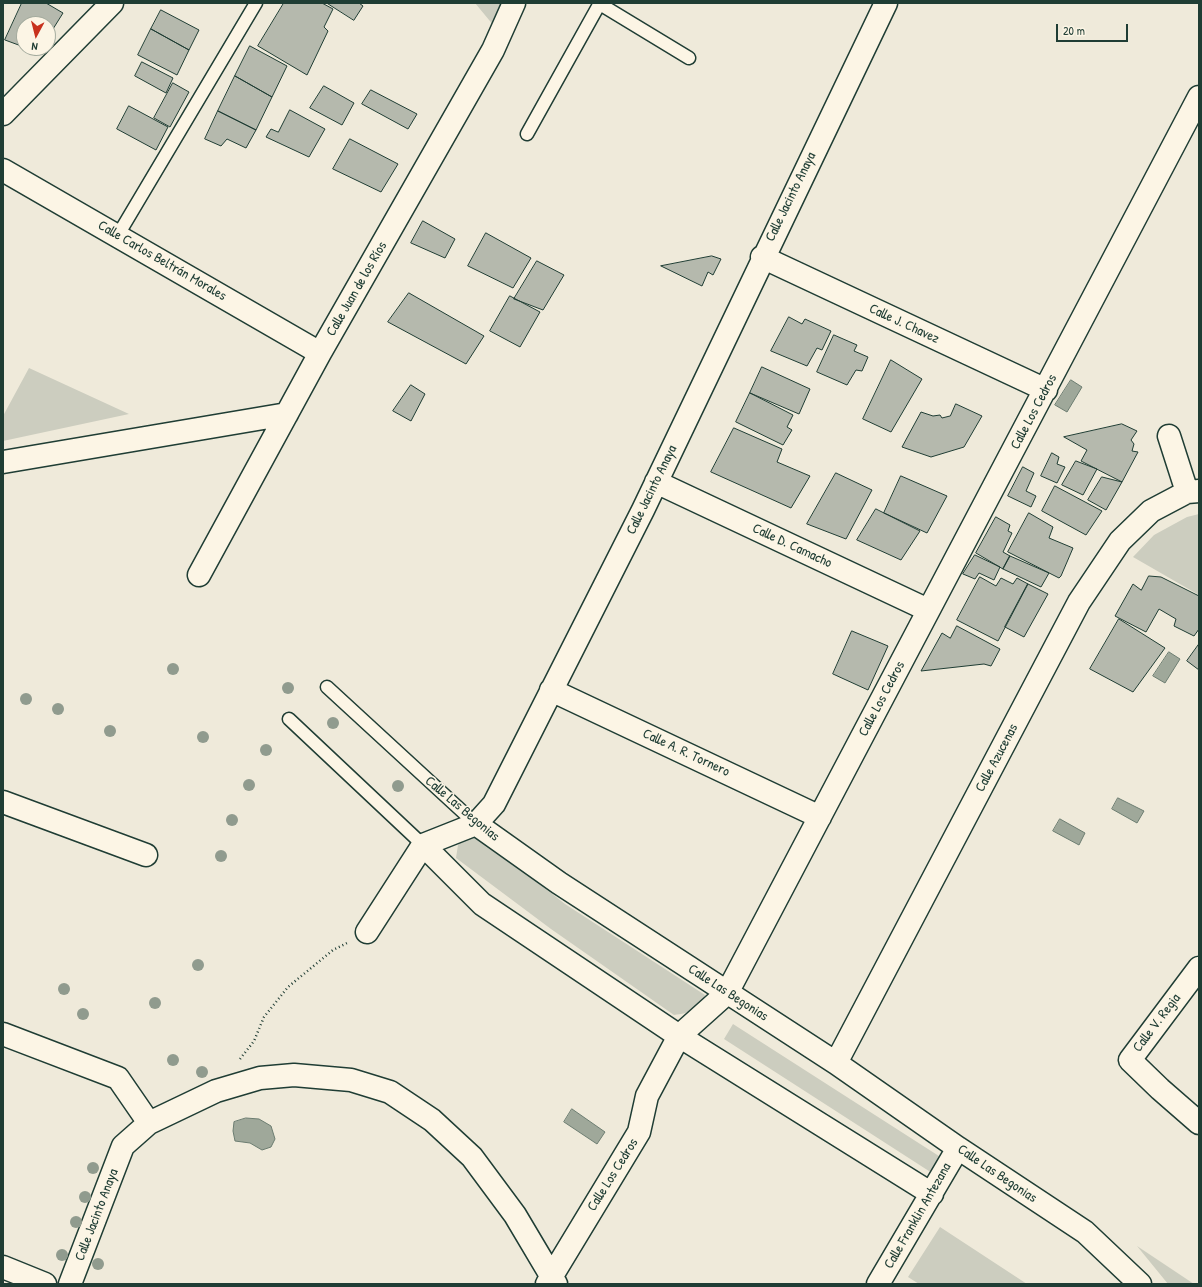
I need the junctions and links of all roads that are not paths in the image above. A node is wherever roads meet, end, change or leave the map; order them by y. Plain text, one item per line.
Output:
1 (112, 3) edge
2 (256, 3) edge
3 (514, 3) edge
4 (600, 3) edge
5 (886, 3) edge
6 (689, 58) dead end
7 (1199, 97) edge
8 (3, 114) edge
9 (527, 134) dead end
10 (3, 170) edge
11 (118, 235) junction
12 (762, 257) junction
13 (320, 353) junction
14 (1046, 390) junction
15 (287, 414) junction
16 (1169, 436) dead end
17 (3, 462) edge
18 (656, 482) junction
19 (1193, 491) edge
20 (199, 575) dead end
21 (928, 610) junction
22 (327, 687) dead end
23 (551, 690) junction
24 (289, 720) dead end
25 (3, 802) edge
26 (820, 817) junction
27 (476, 824) junction
28 (423, 845) junction
29 (146, 855) dead end
30 (366, 932) road end
31 (1199, 968) edge
32 (727, 993) junction
33 (3, 1034) edge
34 (679, 1036) junction
35 (836, 1063) junction
36 (149, 1123) junction
37 (1199, 1123) edge
38 (958, 1148) junction
39 (932, 1194) junction
40 (3, 1267) edge
41 (551, 1281) edge
42 (46, 1284) edge
43 (70, 1284) edge
44 (878, 1284) edge
45 (1140, 1284) edge

1 - 8 street
2 - 11 lane
3 - 13 street, Calle Juan de los Ríos
4 - 6 lane
4 - 9 lane
5 - 12 street, Calle Jacinto Anaya
7 - 14 street, Calle Los Cedros
10 - 11 street, Calle Carlos Beltrán Morales
11 - 13 street, Calle Carlos Beltrán Morales
12 - 14 street, Calle J. Chavez
12 - 18 street, Calle Jacinto Anaya
13 - 15 street, Calle Juan de los Ríos
14 - 21 street, Calle Los Cedros
15 - 17 street
15 - 20 street, Calle Juan de los Ríos
16 - 19 street
18 - 21 street, Calle D. Camacho
18 - 23 street, Calle Jacinto Anaya
19 - 35 street, Calle Azucenas
21 - 26 street, Calle Los Cedros
22 - 27 lane, Calle Las Begonias
23 - 26 street, Calle A. R. Tornero
23 - 27 street, Calle Jacinto Anaya
24 - 28 lane
25 - 29 street
26 - 32 street, Calle Los Cedros
27 - 28 street, Calle Jacinto Anaya
27 - 32 street, Calle Las Begonias
28 - 30 street
28 - 34 street
31 - 37 street, Calle V. Regia
32 - 34 street, Calle Los Cedros
32 - 35 street, Calle Las Begonias
33 - 36 street
34 - 39 street
34 - 41 street, Calle Los Cedros
35 - 38 street, Calle Las Begonias
36 - 41 street
36 - 43 street, Calle Jacinto Anaya
38 - 39 street, Calle Franklin Antezana
38 - 45 street, Calle Las Begonias
39 - 44 street, Calle Franklin Antezana
40 - 42 street

